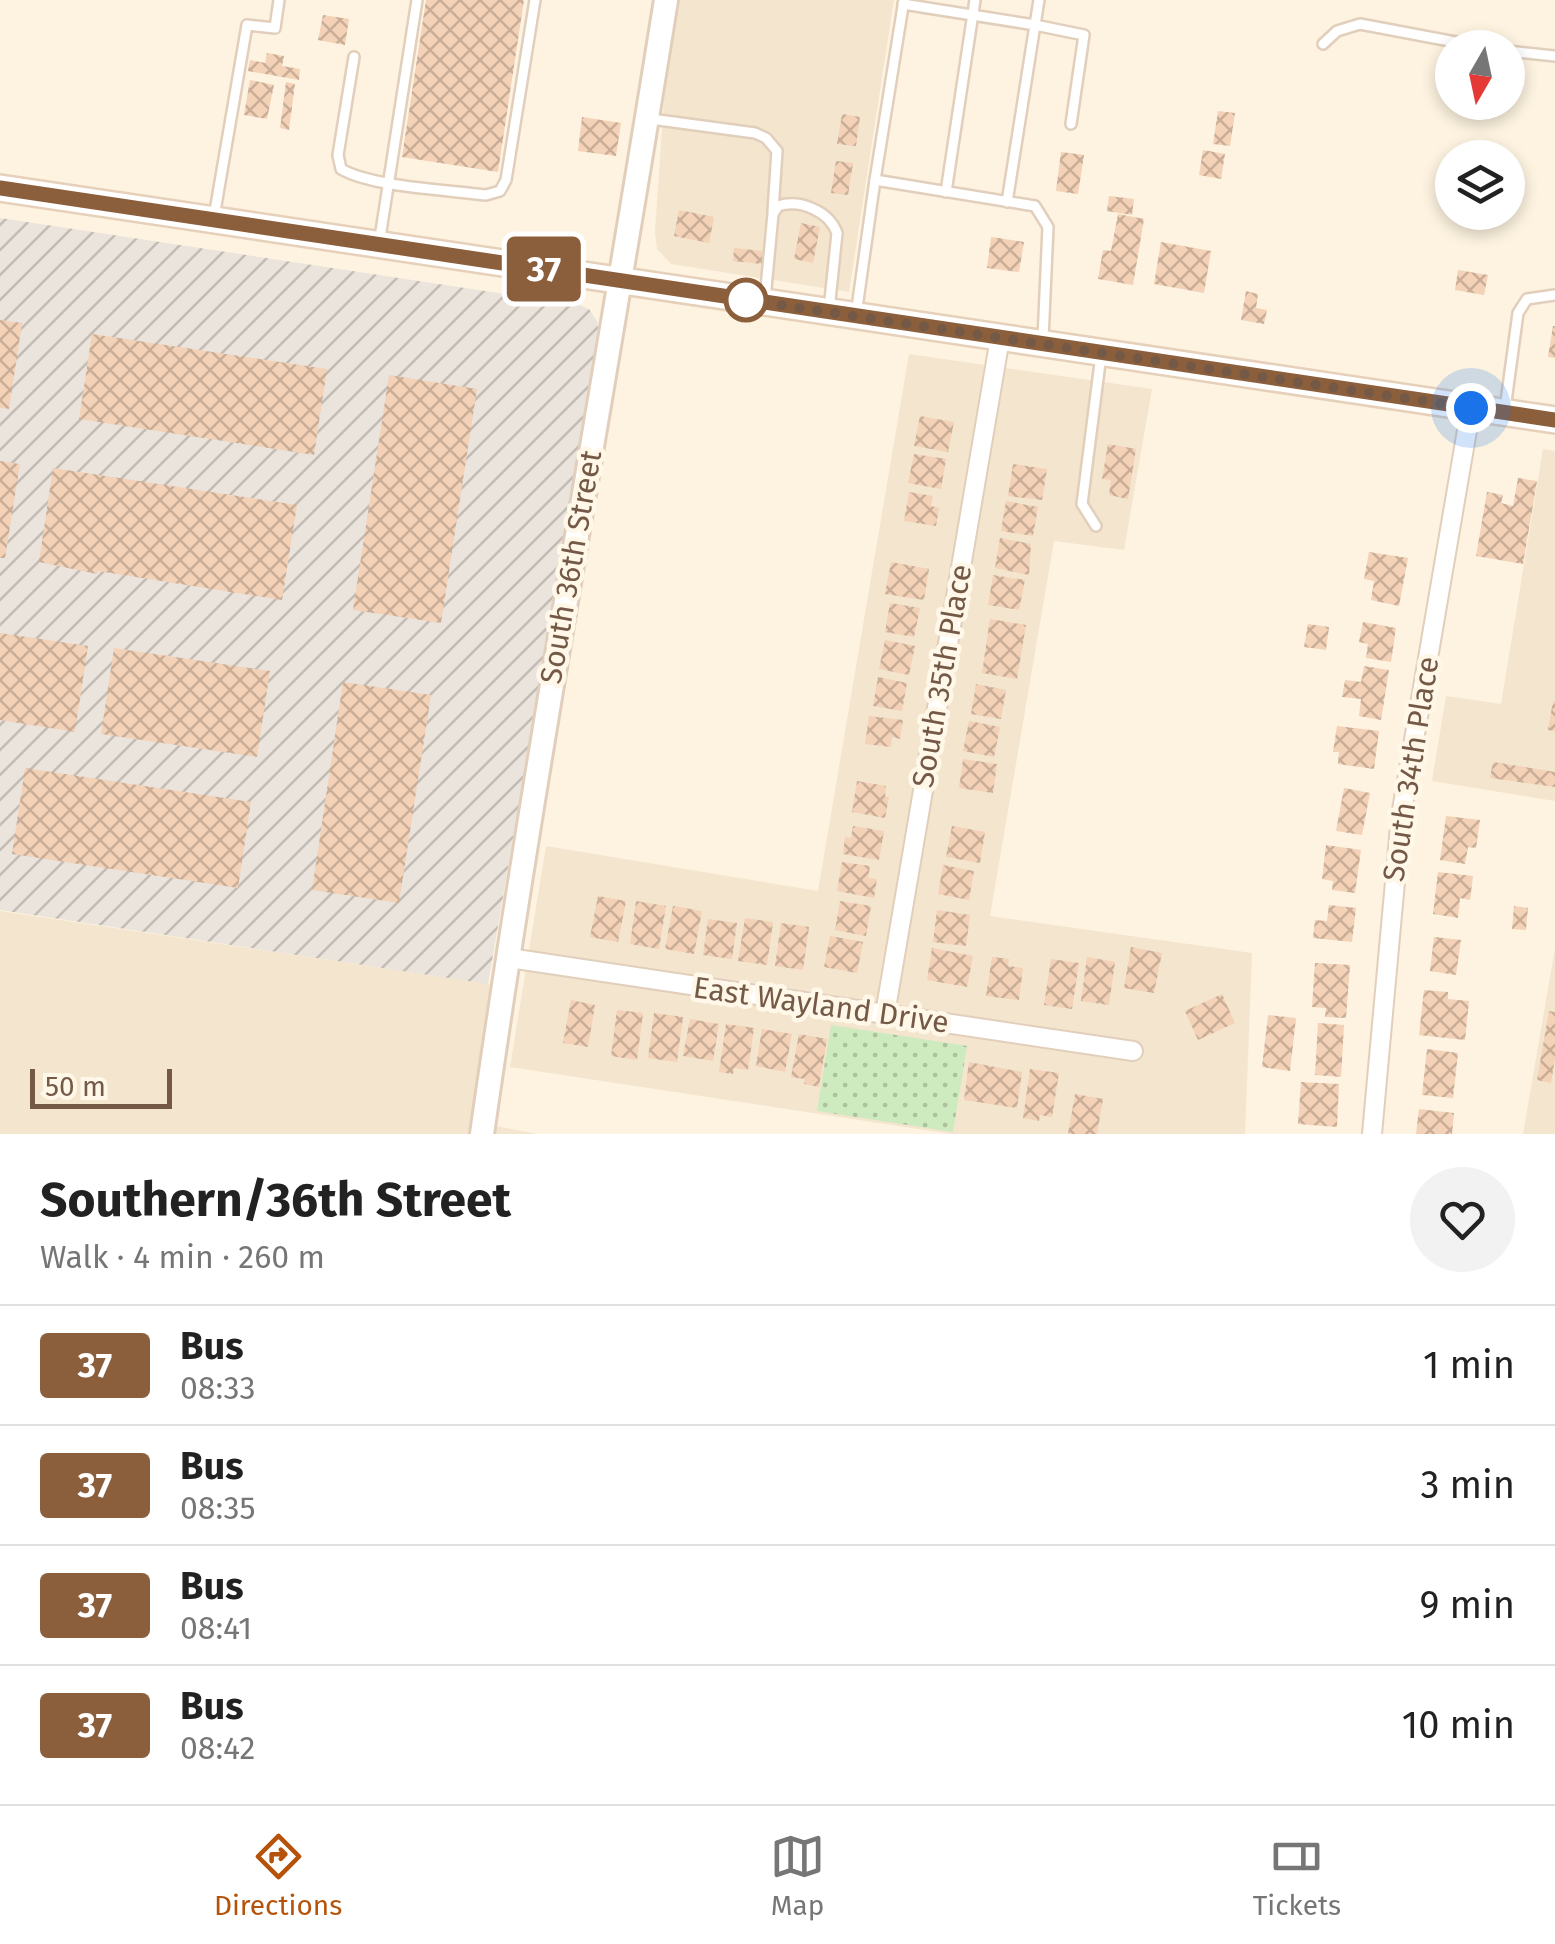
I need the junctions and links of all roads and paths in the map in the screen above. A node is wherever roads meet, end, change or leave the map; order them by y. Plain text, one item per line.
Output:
1 (279, 0) edge
2 (418, 0) edge
3 (536, 0) edge
4 (666, 0) edge
5 (975, 0) edge
6 (1039, 0) edge
7 (903, 2) edge
8 (973, 15) junction
9 (1035, 25) junction
10 (1435, 38) edge
11 (1323, 44) dead end
12 (1525, 53) edge
13 (1555, 56) edge
14 (354, 57) dead end
15 (647, 118) junction
16 (1071, 124) dead end
17 (875, 180) junction
18 (389, 182) junction
19 (0, 188) edge
20 (946, 192) junction
21 (1006, 202) junction
22 (773, 214) junction
23 (214, 220) junction
24 (379, 244) junction
25 (622, 281) junction
26 (1555, 295) edge
27 (765, 303) junction
28 (828, 313) junction
29 (856, 317) junction
30 (1000, 338) junction
31 (1043, 344) junction
32 (1101, 353) junction
33 (1471, 408) junction
34 (1504, 412) junction
35 (1555, 420) edge
36 (1096, 526) dead end
37 (509, 958) junction
38 (885, 1014) junction
39 (1133, 1052) dead end
40 (482, 1134) edge
41 (1372, 1134) edge

1 - 23 lane
2 - 18 lane
3 - 18 lane
4 - 15 street, South 36th Street
5 - 8 lane
6 - 9 lane
7 - 8 lane
7 - 17 lane
8 - 9 lane
8 - 20 lane
9 - 16 lane
9 - 21 lane
10 - 11 lane
12 - 13 lane
14 - 18 lane
15 - 22 lane
15 - 25 street, South 36th Street
17 - 20 lane
17 - 29 lane
18 - 24 lane
19 - 23 main road
20 - 21 lane
21 - 31 lane
22 - 27 lane
22 - 28 lane
23 - 24 main road
24 - 25 main road
25 - 27 main road
25 - 37 street, South 36th Street
26 - 34 lane
27 - 28 main road
28 - 29 main road
29 - 30 main road
30 - 31 main road
30 - 38 street, South 35th Place
31 - 32 main road
32 - 33 main road
32 - 36 lane
33 - 34 main road
33 - 41 street, South 34th Place
34 - 35 main road
37 - 38 street, East Wayland Drive
37 - 40 street, South 36th Street
38 - 39 street, East Wayland Drive

